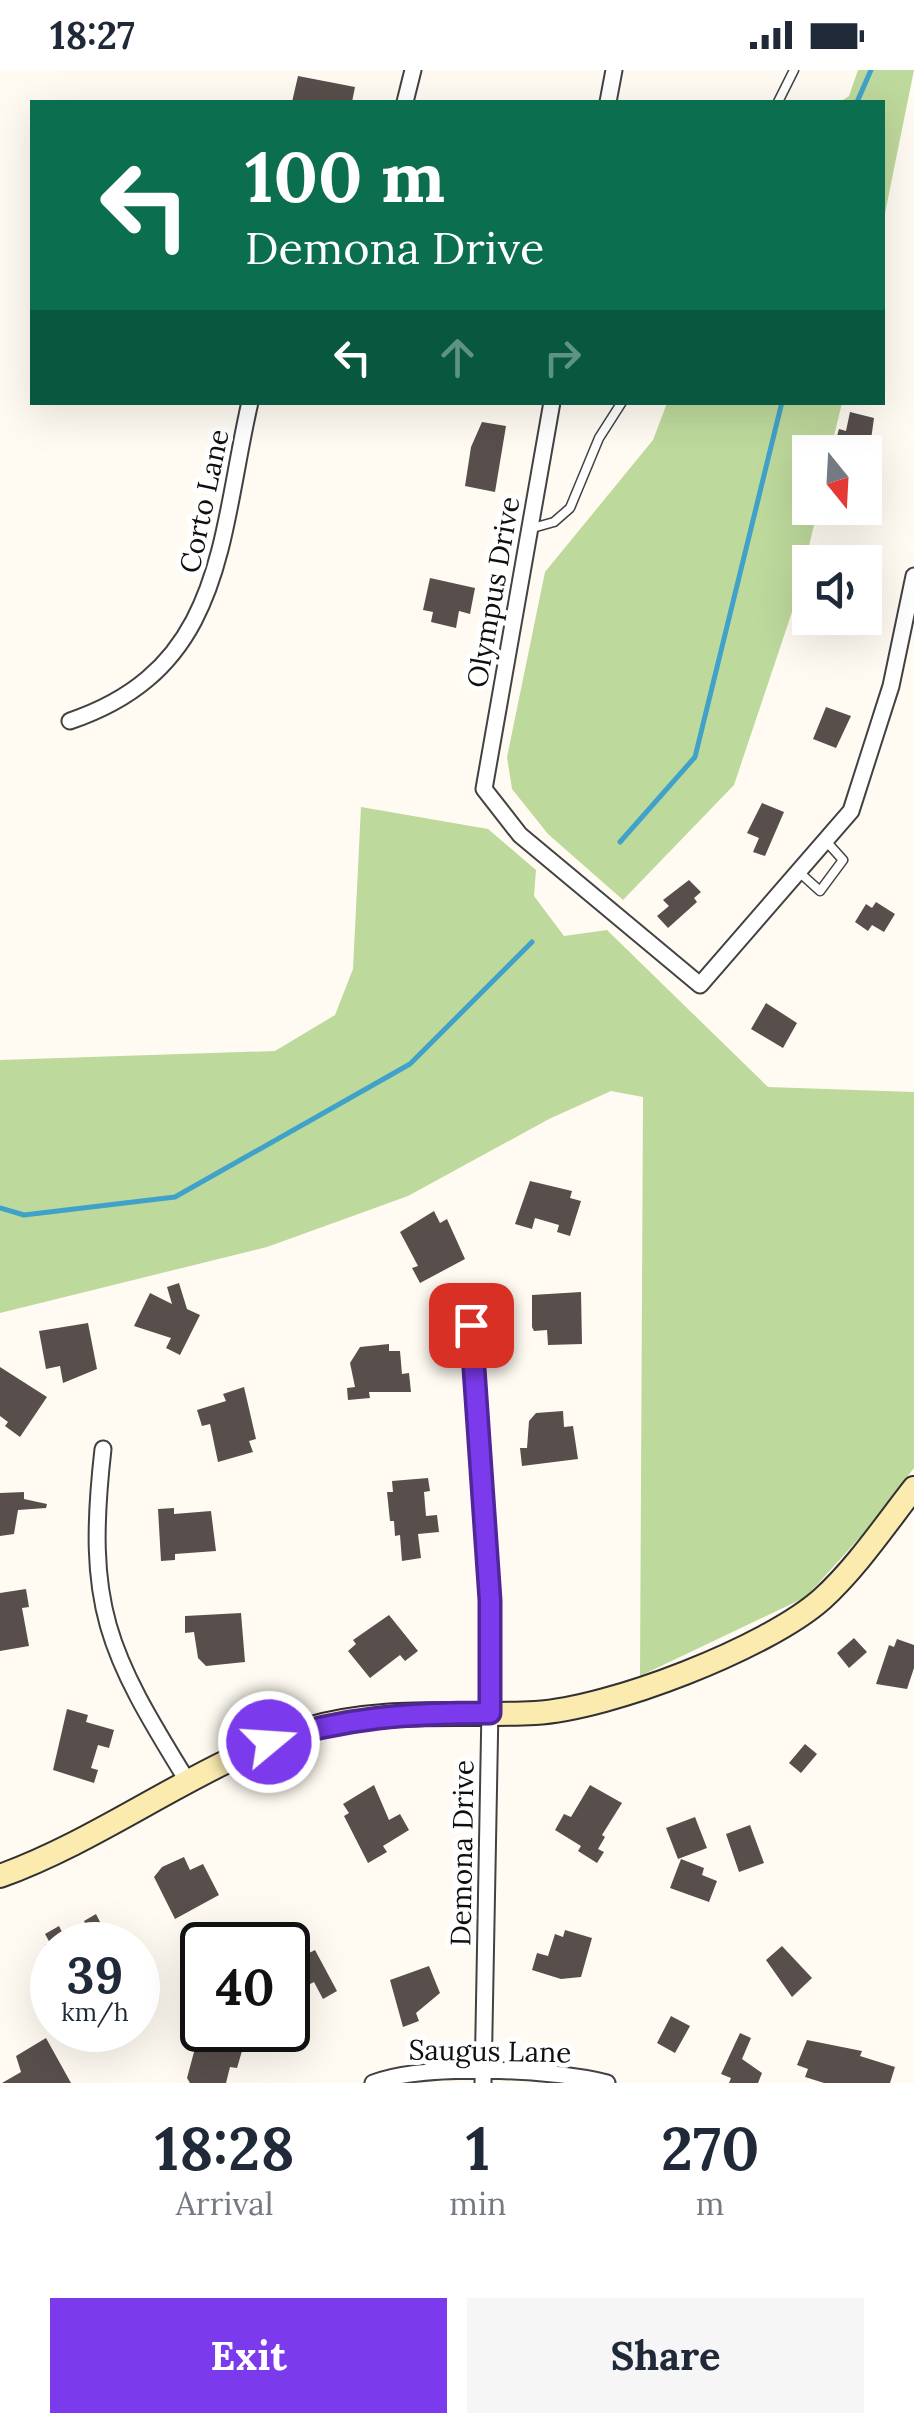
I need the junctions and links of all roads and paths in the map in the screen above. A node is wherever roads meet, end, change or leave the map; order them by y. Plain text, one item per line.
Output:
1 (412, 70) edge
2 (614, 70) edge
3 (794, 70) edge
4 (406, 100) edge
5 (608, 100) edge
6 (779, 100) edge
7 (249, 405) edge
8 (551, 405) edge
9 (621, 405) edge
10 (528, 530) junction
11 (914, 576) edge
12 (70, 721) dead end
13 (826, 840) junction
14 (798, 871) junction
15 (471, 1325) dead end
16 (103, 1450) dead end
17 (914, 1488) edge
18 (490, 1713) junction
19 (188, 1782) junction
20 (0, 1876) edge
21 (483, 2078) edge
22 (374, 2083) edge
23 (607, 2083) edge

1 - 4 street
2 - 5 street
3 - 6 lane
7 - 12 street, Corto Lane
8 - 10 street, Olympus Drive
9 - 10 lane
10 - 14 street, Olympus Drive
11 - 13 street
13 - 14 street
13 - 14 lane
15 - 18 street, Demona Drive
16 - 19 street
17 - 18 street
18 - 19 street
18 - 21 street, Demona Drive
19 - 20 street
21 - 22 street, Saugus Lane
21 - 23 street, Saugus Lane

